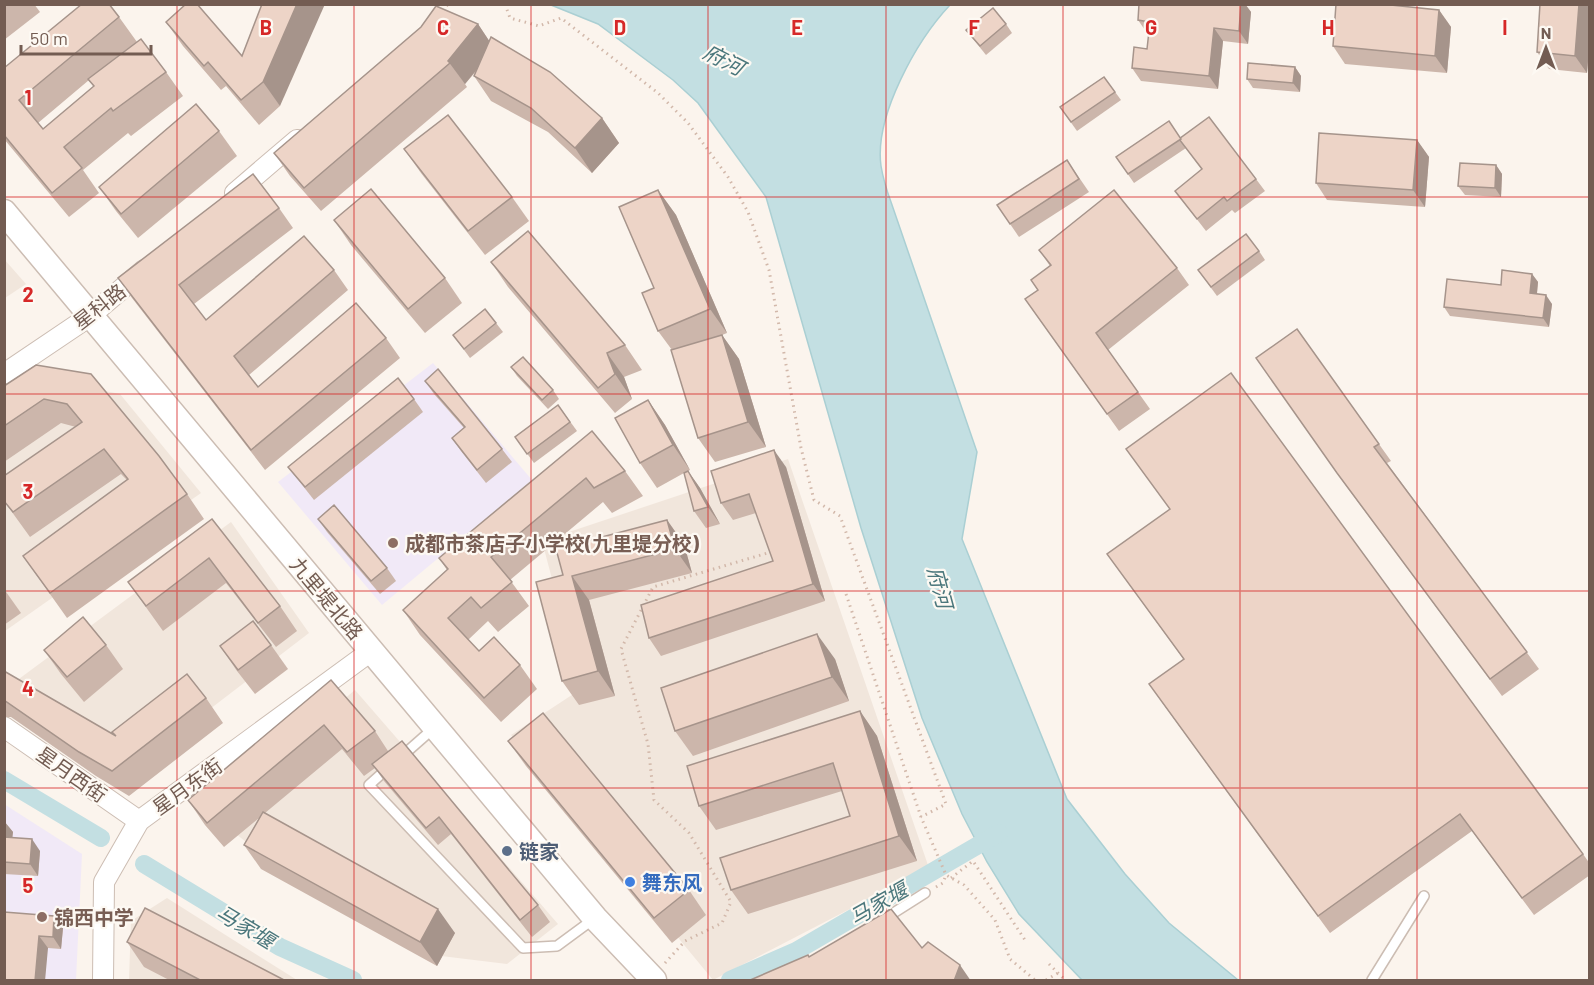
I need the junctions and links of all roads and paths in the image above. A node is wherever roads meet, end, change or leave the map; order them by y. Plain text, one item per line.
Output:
1 (448, 4) edge
2 (506, 4) edge
3 (442, 14) edge
4 (308, 131) edge
5 (216, 208) edge
6 (4, 212) edge
7 (162, 254) edge
8 (90, 316) junction
9 (4, 374) edge
10 (771, 552) edge
11 (846, 594) dead end
12 (371, 651) junction
13 (4, 727) edge
14 (435, 727) junction
15 (921, 817) junction
16 (139, 821) junction
17 (951, 878) junction
18 (925, 893) dead end
19 (1424, 896) dead end
20 (595, 918) junction
21 (874, 925) edge
22 (1025, 940) dead end
23 (1049, 964) dead end
24 (1058, 973) junction
25 (653, 979) edge
26 (103, 981) edge
27 (1035, 981) edge
28 (1046, 981) edge
29 (1065, 981) edge
30 (1372, 981) edge

1 - 3 path
2 - 15 path
4 - 5 street
6 - 8 street, 九里堤北路
7 - 8 street, 星科路
8 - 9 street, 星科路
8 - 12 street, 九里堤北路
10 - 25 path
11 - 15 path
12 - 14 street, 九里堤北路
12 - 16 street, 星月东街
13 - 16 street, 星月西街
14 - 20 street, 九里堤北路
14 - 20 lane
15 - 17 path
16 - 26 street, 星月东街
17 - 22 path
17 - 27 path
18 - 21 lane
19 - 30 lane
20 - 25 street, 九里堤北路
23 - 24 path
24 - 28 path
24 - 29 path

